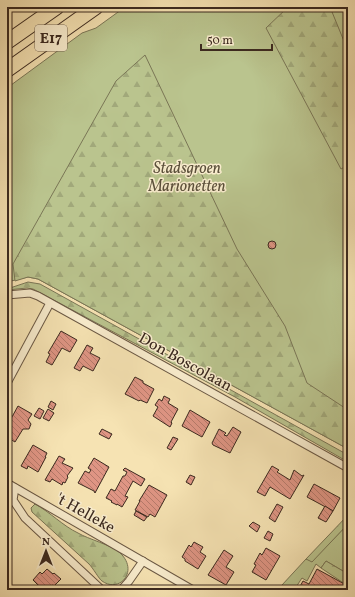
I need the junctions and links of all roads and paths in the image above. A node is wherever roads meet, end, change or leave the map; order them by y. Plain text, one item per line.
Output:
1 (57, 7) edge
2 (96, 7) edge
3 (7, 42) edge
4 (7, 70) edge
5 (7, 295) edge
6 (50, 303) junction
7 (7, 383) edge
8 (348, 468) edge
9 (7, 483) edge
10 (15, 488) junction
11 (143, 561) junction
12 (102, 590) edge
13 (121, 590) edge
14 (194, 590) edge

1 - 3 highway, E17
2 - 4 highway, E17
5 - 6 street, Don Boscolaan
6 - 7 street
6 - 8 street, Don Boscolaan
9 - 10 street, 't Helleke
10 - 11 street, 't Helleke
10 - 12 street
11 - 13 street
11 - 14 street, 't Helleke

